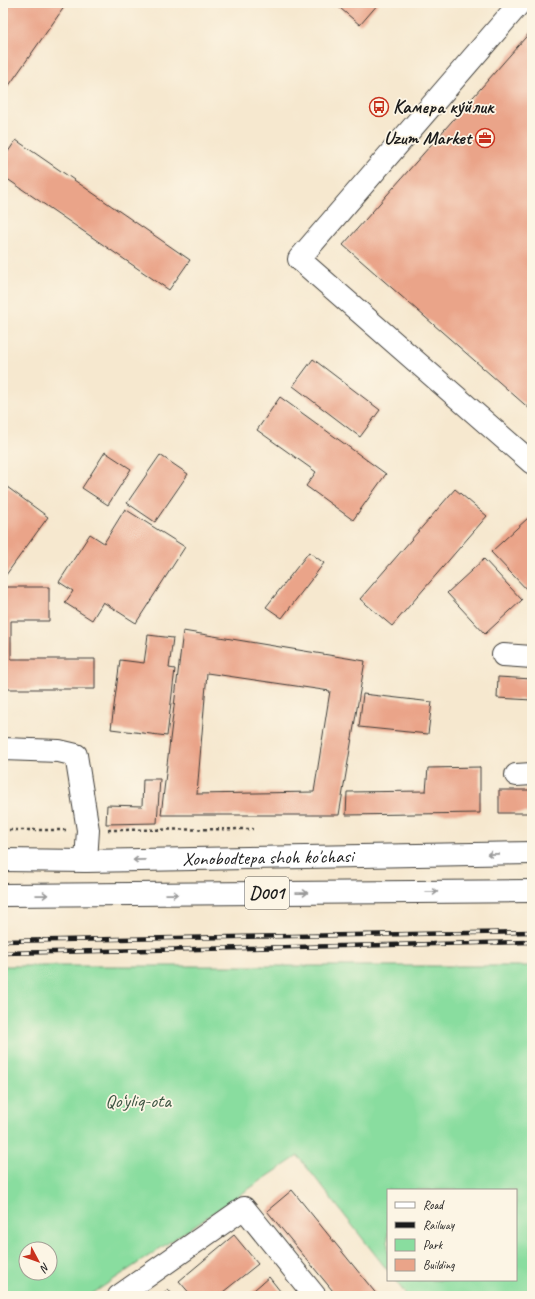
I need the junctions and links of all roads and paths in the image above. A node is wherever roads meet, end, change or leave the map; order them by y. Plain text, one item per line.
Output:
1 (520, 3) edge
2 (532, 463) edge
3 (503, 655) dead end
4 (532, 657) edge
5 (3, 749) edge
6 (253, 829) dead end
7 (3, 830) edge
8 (88, 830) junction
9 (532, 853) edge
10 (3, 860) edge
11 (86, 861) junction
12 (532, 891) edge
13 (3, 896) edge
14 (119, 1296) edge
15 (316, 1296) edge

1 - 2 main road
3 - 4 main road
5 - 8 main road
6 - 8 path
7 - 8 path
8 - 11 main road
9 -> 11 main road, Xonobodtepa shoh ko'chasi / D001
10 - 11 main road, Xonobodtepa shoh ko'chasi / D001
13 -> 12 main road, Xonobodtepa shoh ko'chasi / D001
14 - 15 main road

